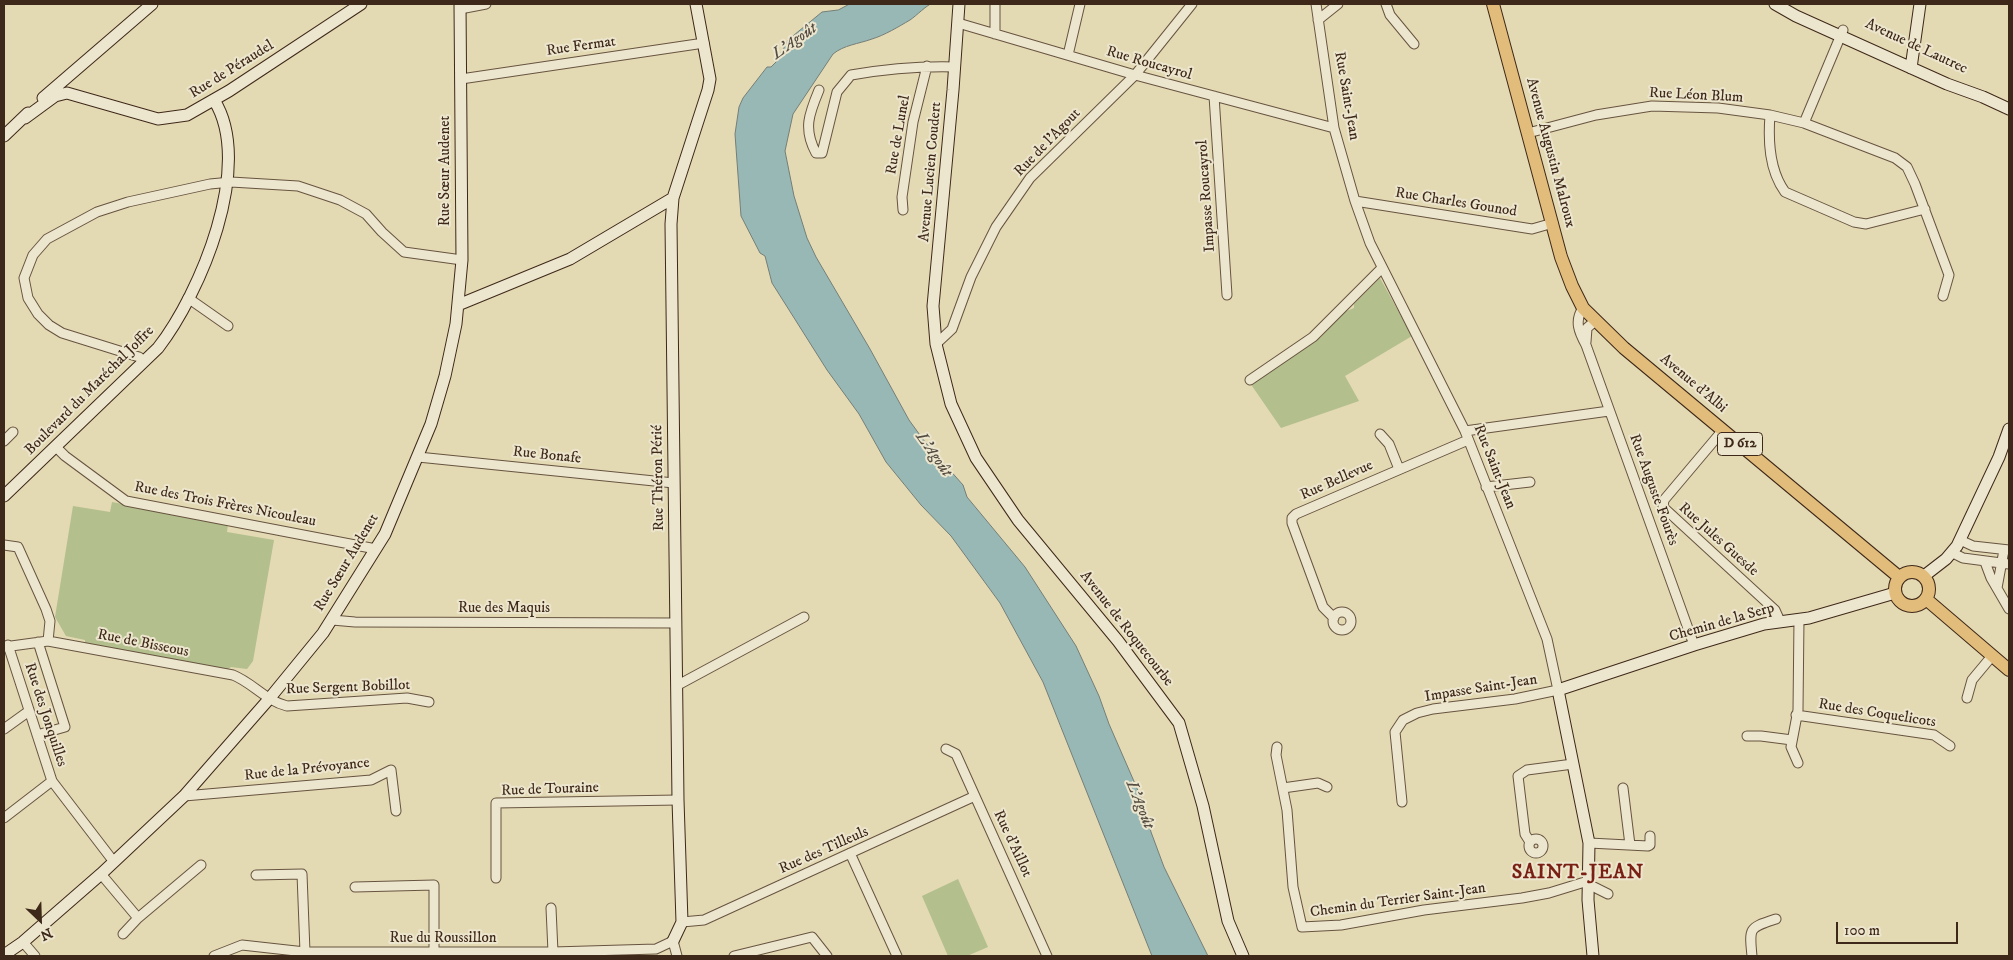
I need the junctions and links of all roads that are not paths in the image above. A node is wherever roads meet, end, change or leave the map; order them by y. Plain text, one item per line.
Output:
1 (152, 4) edge
2 (361, 4) edge
3 (486, 4) edge
4 (696, 4) edge
5 (959, 4) edge
6 (995, 4) edge
7 (1080, 4) edge
8 (1192, 4) edge
9 (1316, 4) edge
10 (1338, 4) edge
11 (1386, 4) edge
12 (1493, 4) edge
13 (1920, 4) edge
14 (1778, 5) edge
15 (460, 6) edge
16 (1318, 20) junction
17 (958, 23) junction
18 (1842, 33) junction
19 (996, 34) junction
20 (704, 43) junction
21 (1414, 44) dead end
22 (1068, 55) junction
23 (84, 64) junction
24 (1912, 64) junction
25 (927, 66) junction
26 (955, 67) junction
27 (1135, 75) junction
28 (461, 78) junction
29 (819, 90) dead end
30 (78, 95) junction
31 (1214, 96) junction
32 (214, 100) junction
33 (2009, 109) edge
34 (1770, 115) junction
35 (24, 118) junction
36 (1804, 123) junction
37 (1334, 128) junction
38 (1528, 133) junction
39 (4, 136) edge
40 (227, 183) junction
41 (673, 198) junction
42 (1355, 201) junction
43 (1925, 209) junction
44 (903, 210) dead end
45 (1552, 223) junction
46 (462, 260) junction
47 (1382, 268) junction
48 (460, 289) junction
49 (1227, 295) dead end
50 (1943, 296) dead end
51 (476, 297) junction
52 (188, 298) junction
53 (458, 305) junction
54 (1583, 308) junction
55 (1595, 321) junction
56 (228, 326) dead end
57 (936, 344) junction
58 (1586, 345) junction
59 (144, 361) junction
60 (1250, 380) dead end
61 (1609, 411) junction
62 (1723, 430) junction
63 (13, 432) dead end
64 (1380, 434) dead end
65 (1467, 435) junction
66 (2008, 436) edge
67 (4, 441) edge
68 (56, 447) junction
69 (418, 457) junction
70 (1399, 469) junction
71 (1530, 482) dead end
72 (674, 483) junction
73 (1486, 487) junction
74 (4, 496) edge
75 (1960, 540) junction
76 (4, 545) edge
77 (376, 549) junction
78 (2007, 550) edge
79 (1953, 553) junction
80 (1985, 562) junction
81 (2006, 564) edge
82 (1924, 576) junction
83 (1899, 577) junction
84 (1997, 588) junction
85 (1895, 593) junction
86 (1926, 599) junction
87 (2009, 609) edge
88 (804, 617) dead end
89 (1334, 618) dead end
90 (1799, 619) junction
91 (332, 620) junction
92 (1780, 621) junction
93 (676, 623) junction
94 (48, 641) junction
95 (38, 642) junction
96 (1694, 645) junction
97 (6, 646) edge
98 (1992, 656) junction
99 (2009, 670) edge
100 (678, 685) junction
101 (1558, 690) junction
102 (1967, 698) dead end
103 (269, 700) junction
104 (429, 702) dead end
105 (29, 711) junction
106 (1796, 715) junction
107 (4, 729) edge
108 (37, 735) junction
109 (1747, 736) dead end
110 (1792, 740) junction
111 (1950, 746) dead end
112 (1278, 747) dead end
113 (946, 749) dead end
114 (1798, 762) dead end
115 (1573, 764) junction
116 (52, 781) junction
117 (1327, 787) dead end
118 (1283, 788) junction
119 (1623, 788) dead end
120 (184, 796) junction
121 (975, 796) junction
122 (678, 800) junction
123 (1402, 802) dead end
124 (958, 804) junction
125 (396, 811) dead end
126 (4, 818) edge
127 (984, 818) junction
128 (1650, 836) dead end
129 (1530, 842) dead end
130 (1589, 843) junction
131 (1630, 845) junction
132 (850, 853) junction
133 (114, 862) junction
134 (201, 864) dead end
135 (101, 874) junction
136 (256, 875) dead end
137 (496, 878) dead end
138 (1588, 884) junction
139 (355, 886) dead end
140 (1608, 894) dead end
141 (551, 908) dead end
142 (138, 918) junction
143 (1776, 919) dead end
144 (682, 922) junction
145 (123, 934) dead end
146 (23, 942) junction
147 (673, 942) junction
148 (305, 952) junction
149 (553, 952) junction
150 (434, 953) junction
151 (4, 955) edge
152 (35, 956) edge
153 (214, 956) edge
154 (677, 956) edge
155 (734, 956) edge
156 (827, 956) edge
157 (897, 956) edge
158 (1047, 956) edge
159 (1243, 956) edge
160 (1593, 956) edge
161 (1752, 956) edge

1 - 23 street
2 - 32 street, Rue de Péraudel
3 - 15 street
4 - 20 street, Rue Théron Périé
5 - 17 street, Avenue Lucien Coudert
6 - 19 street
7 - 22 street
8 - 27 street, Rue de l'Agout
9 - 16 street, Rue Saint-Jean
10 - 16 street
11 - 21 street
12 - 38 main road, Avenue Augustin Malroux / D 612
13 - 24 street
14 - 18 street, Avenue de Lautrec
15 - 28 street, Rue Sœur Audenet
16 - 37 street, Rue Saint-Jean
17 - 19 street, Rue Roucayrol
17 - 26 street, Avenue Lucien Coudert
18 - 24 street, Avenue de Lautrec
18 - 36 street
19 - 22 street, Rue Roucayrol
20 - 28 street, Rue Fermat
20 - 41 street, Rue Théron Périé
22 - 27 street, Rue Roucayrol
23 - 30 street
23 - 35 street
24 - 33 street, Avenue de Lautrec
25 - 26 street
25 - 29 street
25 - 44 street, Rue de Lunel
26 - 57 street, Avenue Lucien Coudert
27 - 31 street, Rue Roucayrol
27 - 57 street, Rue de l'Agout
28 - 46 street, Rue Sœur Audenet
30 - 32 street, Rue de Péraudel
30 - 35 street, Rue de Péraudel
31 - 37 street, Rue Roucayrol
31 - 49 street, Impasse Roucayrol
32 - 40 street, Boulevard du Maréchal Joffre
34 - 36 street, Rue Léon Blum
34 - 38 street, Rue Léon Blum
34 - 43 street
35 - 39 street
36 - 43 street, Rue Léon Blum
37 - 42 street, Rue Saint-Jean
38 - 45 main road, Avenue Augustin Malroux / D 612
40 - 46 street
40 - 52 street, Boulevard du Maréchal Joffre
40 - 59 street
41 - 51 street
41 - 72 street, Rue Théron Périé
42 - 45 street, Rue Charles Gounod
42 - 47 street, Rue Saint-Jean
43 - 50 street, Rue Léon Blum
45 - 54 main road, Avenue Augustin Malroux / D 612
46 - 48 street, Rue Sœur Audenet
47 - 60 street
47 - 65 street, Rue Saint-Jean
48 - 51 street
48 - 53 street, Rue Sœur Audenet
51 - 53 street
52 - 56 street
52 - 59 street, Boulevard du Maréchal Joffre
53 - 69 street, Rue Sœur Audenet
54 - 55 main road, Avenue d'Albi / D 612
54 - 58 street, Rue Auguste Fourès
55 - 58 street
55 - 62 main road, Avenue d'Albi / D 612
57 - 159 street, Avenue de Roquecourbe
58 - 61 street, Rue Auguste Fourès
59 - 68 street, Boulevard du Maréchal Joffre
61 - 65 street, Rue Bellevue
61 - 96 street, Rue Auguste Fourès
62 - 83 main road, Avenue d'Albi / D 612
62 - 92 street, Rue Jules Guesde
63 - 67 street
64 - 70 street
65 - 70 street, Rue Bellevue
65 - 73 street, Rue Saint-Jean
66 - 75 street
68 - 74 street, Boulevard du Maréchal Joffre
68 - 77 street, Rue des Trois Frères Nicouleau
69 - 72 street, Rue Bonafe
69 - 77 street, Rue Sœur Audenet
70 - 89 street, Rue Bellevue
71 - 73 street
72 - 93 street, Rue Théron Périé
73 - 101 street, Rue Saint-Jean
75 - 78 street
75 - 79 street
76 - 94 street
77 - 91 street, Rue Sœur Audenet
78 - 81 street
79 - 80 street
79 - 82 street
80 - 81 street
80 - 84 street
81 - 84 street
82 - 83 main road
82 - 86 main road
83 - 85 main road
84 - 87 street
85 - 86 main road
85 - 90 street, Chemin de la Serp
86 - 98 main road
88 - 100 street
90 - 92 street, Chemin de la Serp
90 - 106 street
91 - 93 street, Rue des Maquis
91 - 103 street, Rue Sœur Audenet
92 - 96 street, Chemin de la Serp
93 - 100 street, Rue Théron Périé
94 - 95 street, Rue de Bisseous
94 - 103 street, Rue de Bisseous
95 - 97 street, Rue de Bisseous
95 - 108 street
96 - 101 street, Chemin de la Serp
97 - 105 street, Rue des Jonquilles
98 - 99 main road
98 - 102 street
100 - 122 street, Rue Théron Périé
101 - 115 street, Rue Saint-Jean
101 - 123 street, Impasse Saint-Jean
103 - 104 street, Rue Sergent Bobillot
103 - 120 street, Rue Sœur Audenet
105 - 107 street
105 - 108 street, Rue des Jonquilles
106 - 110 street
106 - 111 street, Rue des Coquelicots
108 - 116 street, Rue des Jonquilles
109 - 110 street
110 - 114 street
112 - 118 street, Chemin du Terrier Saint-Jean
113 - 121 street, Rue d'Aillot
115 - 129 street
115 - 130 street, Rue Saint-Jean
116 - 126 street
116 - 133 street, Rue des Jonquilles
117 - 118 street
118 - 138 street, Chemin du Terrier Saint-Jean
119 - 131 street
120 - 125 street, Rue de la Prévoyance
120 - 133 street, Rue Sœur Audenet
121 - 124 street, Rue des Tilleuls
121 - 127 street, Rue d'Aillot
122 - 137 street, Rue de Touraine
122 - 144 street, Rue Théron Périé
124 - 127 street
124 - 132 street, Rue des Tilleuls
127 - 158 street, Rue d'Aillot
128 - 131 street
130 - 131 street
130 - 138 street, Rue Saint-Jean
132 - 144 street, Rue des Tilleuls
132 - 157 street
133 - 135 street, Rue Sœur Audenet
134 - 142 street
135 - 142 street
135 - 146 street, Rue Sœur Audenet
136 - 148 street
138 - 140 street
138 - 160 street, Rue Saint-Jean
139 - 150 street
141 - 149 street
142 - 145 street
143 - 161 street
144 - 147 street, Rue Théron Périé
146 - 151 street, Rue Sœur Audenet
146 - 152 street
147 - 149 street, Rue du Roussillon
147 - 154 street
148 - 150 street, Rue du Roussillon
148 - 153 street, Rue du Roussillon
149 - 150 street, Rue du Roussillon
155 - 156 street

